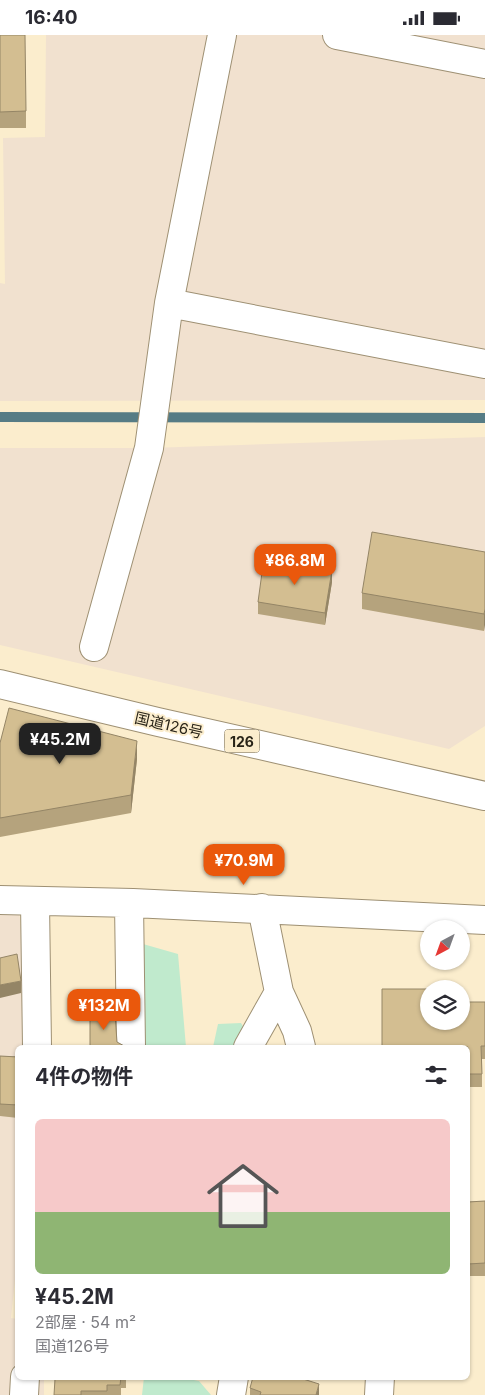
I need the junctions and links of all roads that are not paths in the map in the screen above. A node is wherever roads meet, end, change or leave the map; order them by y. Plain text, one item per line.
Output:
1 (222, 35) edge
2 (337, 35) edge
3 (485, 64) edge
4 (169, 303) junction
5 (485, 364) edge
6 (94, 647) dead end
7 (0, 684) edge
8 (485, 796) edge
9 (0, 900) edge
10 (34, 902) junction
11 (129, 903) junction
12 (262, 909) junction
13 (485, 920) edge
14 (279, 992) junction
15 (37, 1045) edge
16 (131, 1045) edge
17 (249, 1045) edge
18 (300, 1045) edge
19 (25, 1380) edge
20 (234, 1380) edge
21 (380, 1380) edge
22 (24, 1395) edge
23 (231, 1395) edge
24 (379, 1395) edge

1 - 4 main road
2 - 3 main road
4 - 5 main road
4 - 6 main road
7 - 8 main road, 国道126号 / 126
9 - 10 main road
10 - 11 main road
10 - 15 main road
11 - 12 main road
11 - 16 main road
12 - 13 main road
12 - 14 main road
14 - 17 main road
14 - 18 main road
19 - 22 main road
20 - 23 main road
21 - 24 main road

